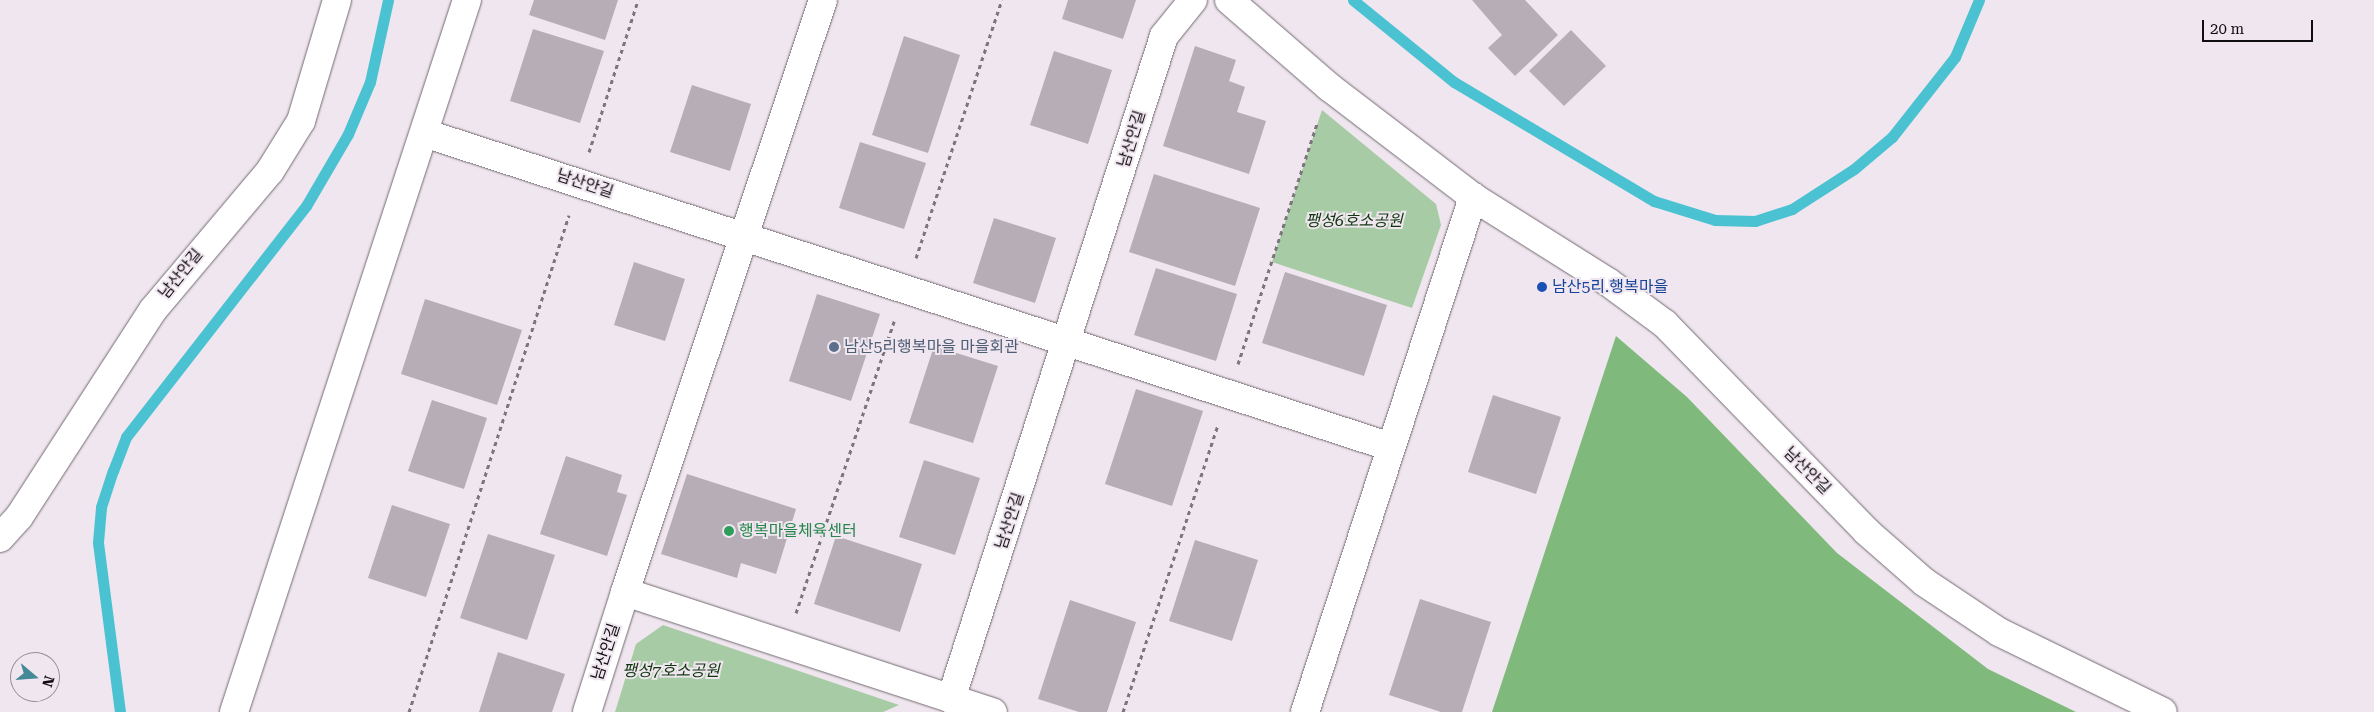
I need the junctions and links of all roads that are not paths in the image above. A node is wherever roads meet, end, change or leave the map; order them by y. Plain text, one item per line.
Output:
1 (337, 0) edge
2 (467, 0) edge
3 (823, 0) edge
4 (1193, 0) edge
5 (1229, 0) edge
6 (1257, 9) edge
7 (424, 133) junction
8 (1472, 197) junction
9 (745, 238) junction
10 (1068, 343) junction
11 (1391, 447) junction
12 (0, 538) edge
13 (625, 592) junction
14 (951, 699) junction
15 (234, 712) edge
16 (587, 712) edge
17 (993, 712) edge
18 (1305, 712) edge
19 (2163, 712) edge

1 - 12 street, 남산안길
2 - 7 street
3 - 9 street, 남산안길
4 - 10 street, 남산안길
5 - 6 street, 남산안길
6 - 8 street, 남산안길
7 - 9 street, 남산안길
7 - 15 street
8 - 11 street
8 - 19 street, 남산안길
9 - 10 street, 남산안길
9 - 13 street, 남산안길
10 - 11 street, 남산안길
10 - 14 street, 남산안길
11 - 18 street
13 - 14 street
13 - 16 street, 남산안길
14 - 17 street

